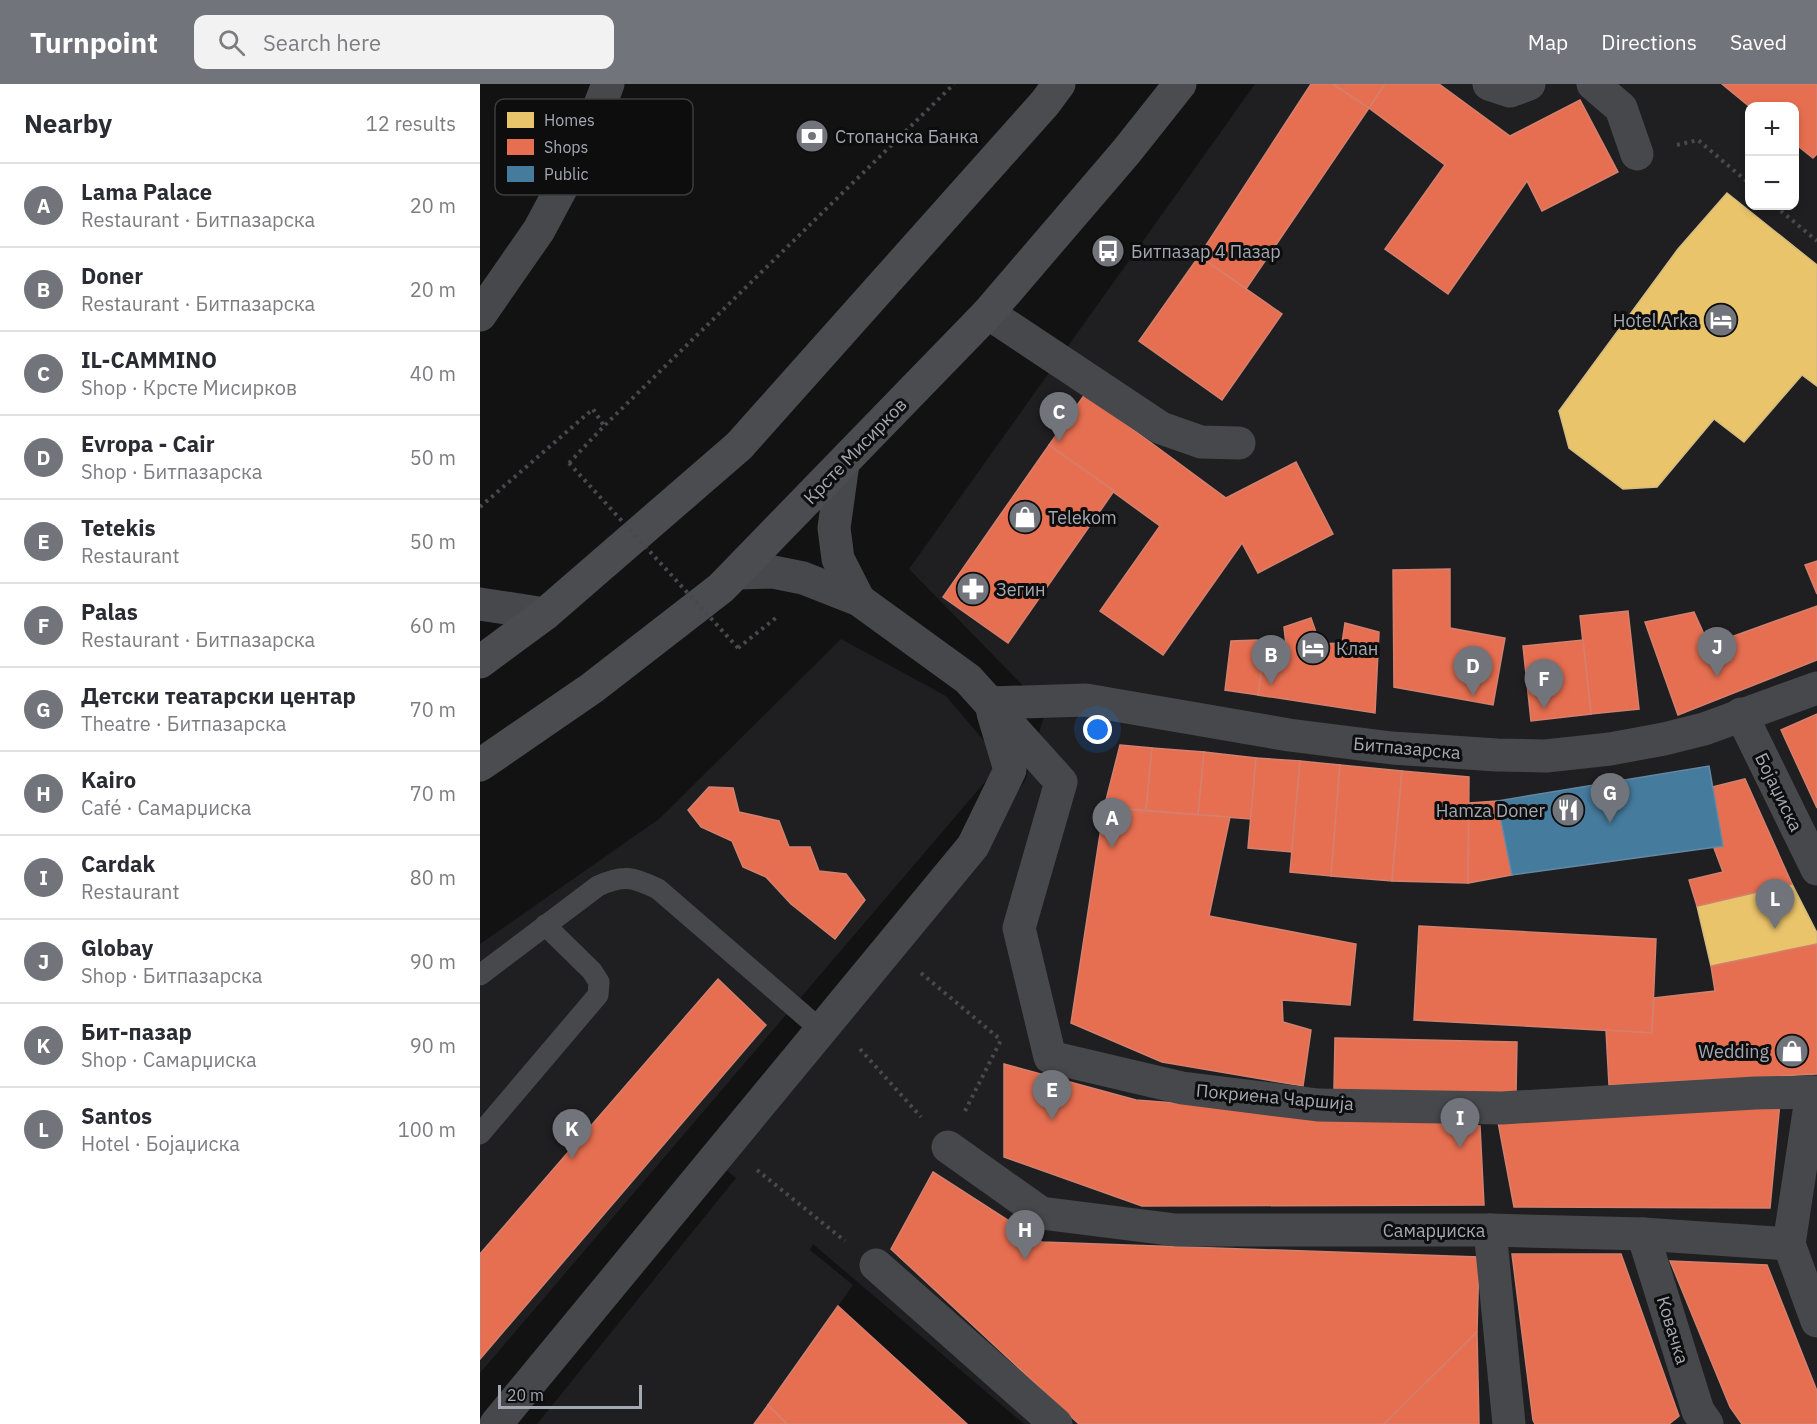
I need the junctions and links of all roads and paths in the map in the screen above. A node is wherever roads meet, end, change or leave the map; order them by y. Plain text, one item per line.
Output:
1 (608, 84) edge
2 (954, 84) edge
3 (1059, 84) edge
4 (1180, 84) edge
5 (1489, 84) edge
6 (1529, 84) edge
7 (1593, 84) edge
8 (602, 99) edge
9 (1637, 154) joint
10 (1745, 181) edge
11 (558, 195) edge
12 (1780, 210) edge
13 (1817, 242) edge
14 (988, 313) junction
15 (480, 315) edge
16 (604, 426) junction
17 (1239, 443) dead end
18 (843, 463) junction
19 (480, 507) edge
20 (736, 573) junction
21 (859, 600) junction
22 (480, 604) edge
23 (545, 614) junction
24 (779, 615) dead end
25 (480, 662) edge
26 (1817, 688) edge
27 (990, 703) junction
28 (1741, 714) junction
29 (480, 765) edge
30 (1817, 869) edge
31 (545, 925) junction
32 (889, 947) junction
33 (480, 975) edge
34 (826, 1023) junction
35 (1001, 1040) junction
36 (1050, 1057) junction
37 (1814, 1092) edge
38 (480, 1134) edge
39 (726, 1144) junction
40 (948, 1147) junction
41 (1817, 1229) edge
42 (1490, 1230) junction
43 (1643, 1234) junction
44 (1789, 1244) junction
45 (876, 1265) joint
46 (1817, 1321) edge
47 (495, 1424) edge
48 (1056, 1424) edge
49 (1509, 1424) edge
50 (1707, 1424) edge

1 - 8 street
2 - 16 path
3 - 23 street
4 - 14 street, Крсте Мисирков
5 - 6 street
7 - 9 street
9 - 10 path
11 - 15 street
12 - 13 path
14 - 17 street
14 - 18 street, Крсте Мисирков
16 - 19 path
16 - 24 path, bridge
18 - 20 street, Крсте Мисирков
18 - 21 street
20 - 21 street
20 - 29 street, Крсте Мисирков
21 - 27 street
22 - 23 street
23 - 25 street
26 - 28 street, Битпазарска
27 - 28 street, Битпазарска
27 - 32 street
27 - 36 street
28 - 30 street, Бојаџиска
31 - 33 lane
31 - 34 lane
31 - 38 lane
32 - 34 street
32 - 35 path
34 - 39 street
34 - 40 path
35 - 36 path
35 - 40 path
36 - 37 street, Покриена Чаршија
37 - 44 street
39 - 45 path
39 - 47 street
40 - 42 street, Самарџиска
41 - 44 street
42 - 43 street, Самарџиска
42 - 49 street
43 - 44 street, Самарџиска
43 - 50 street, Ковачка
44 - 46 street
45 - 48 street

